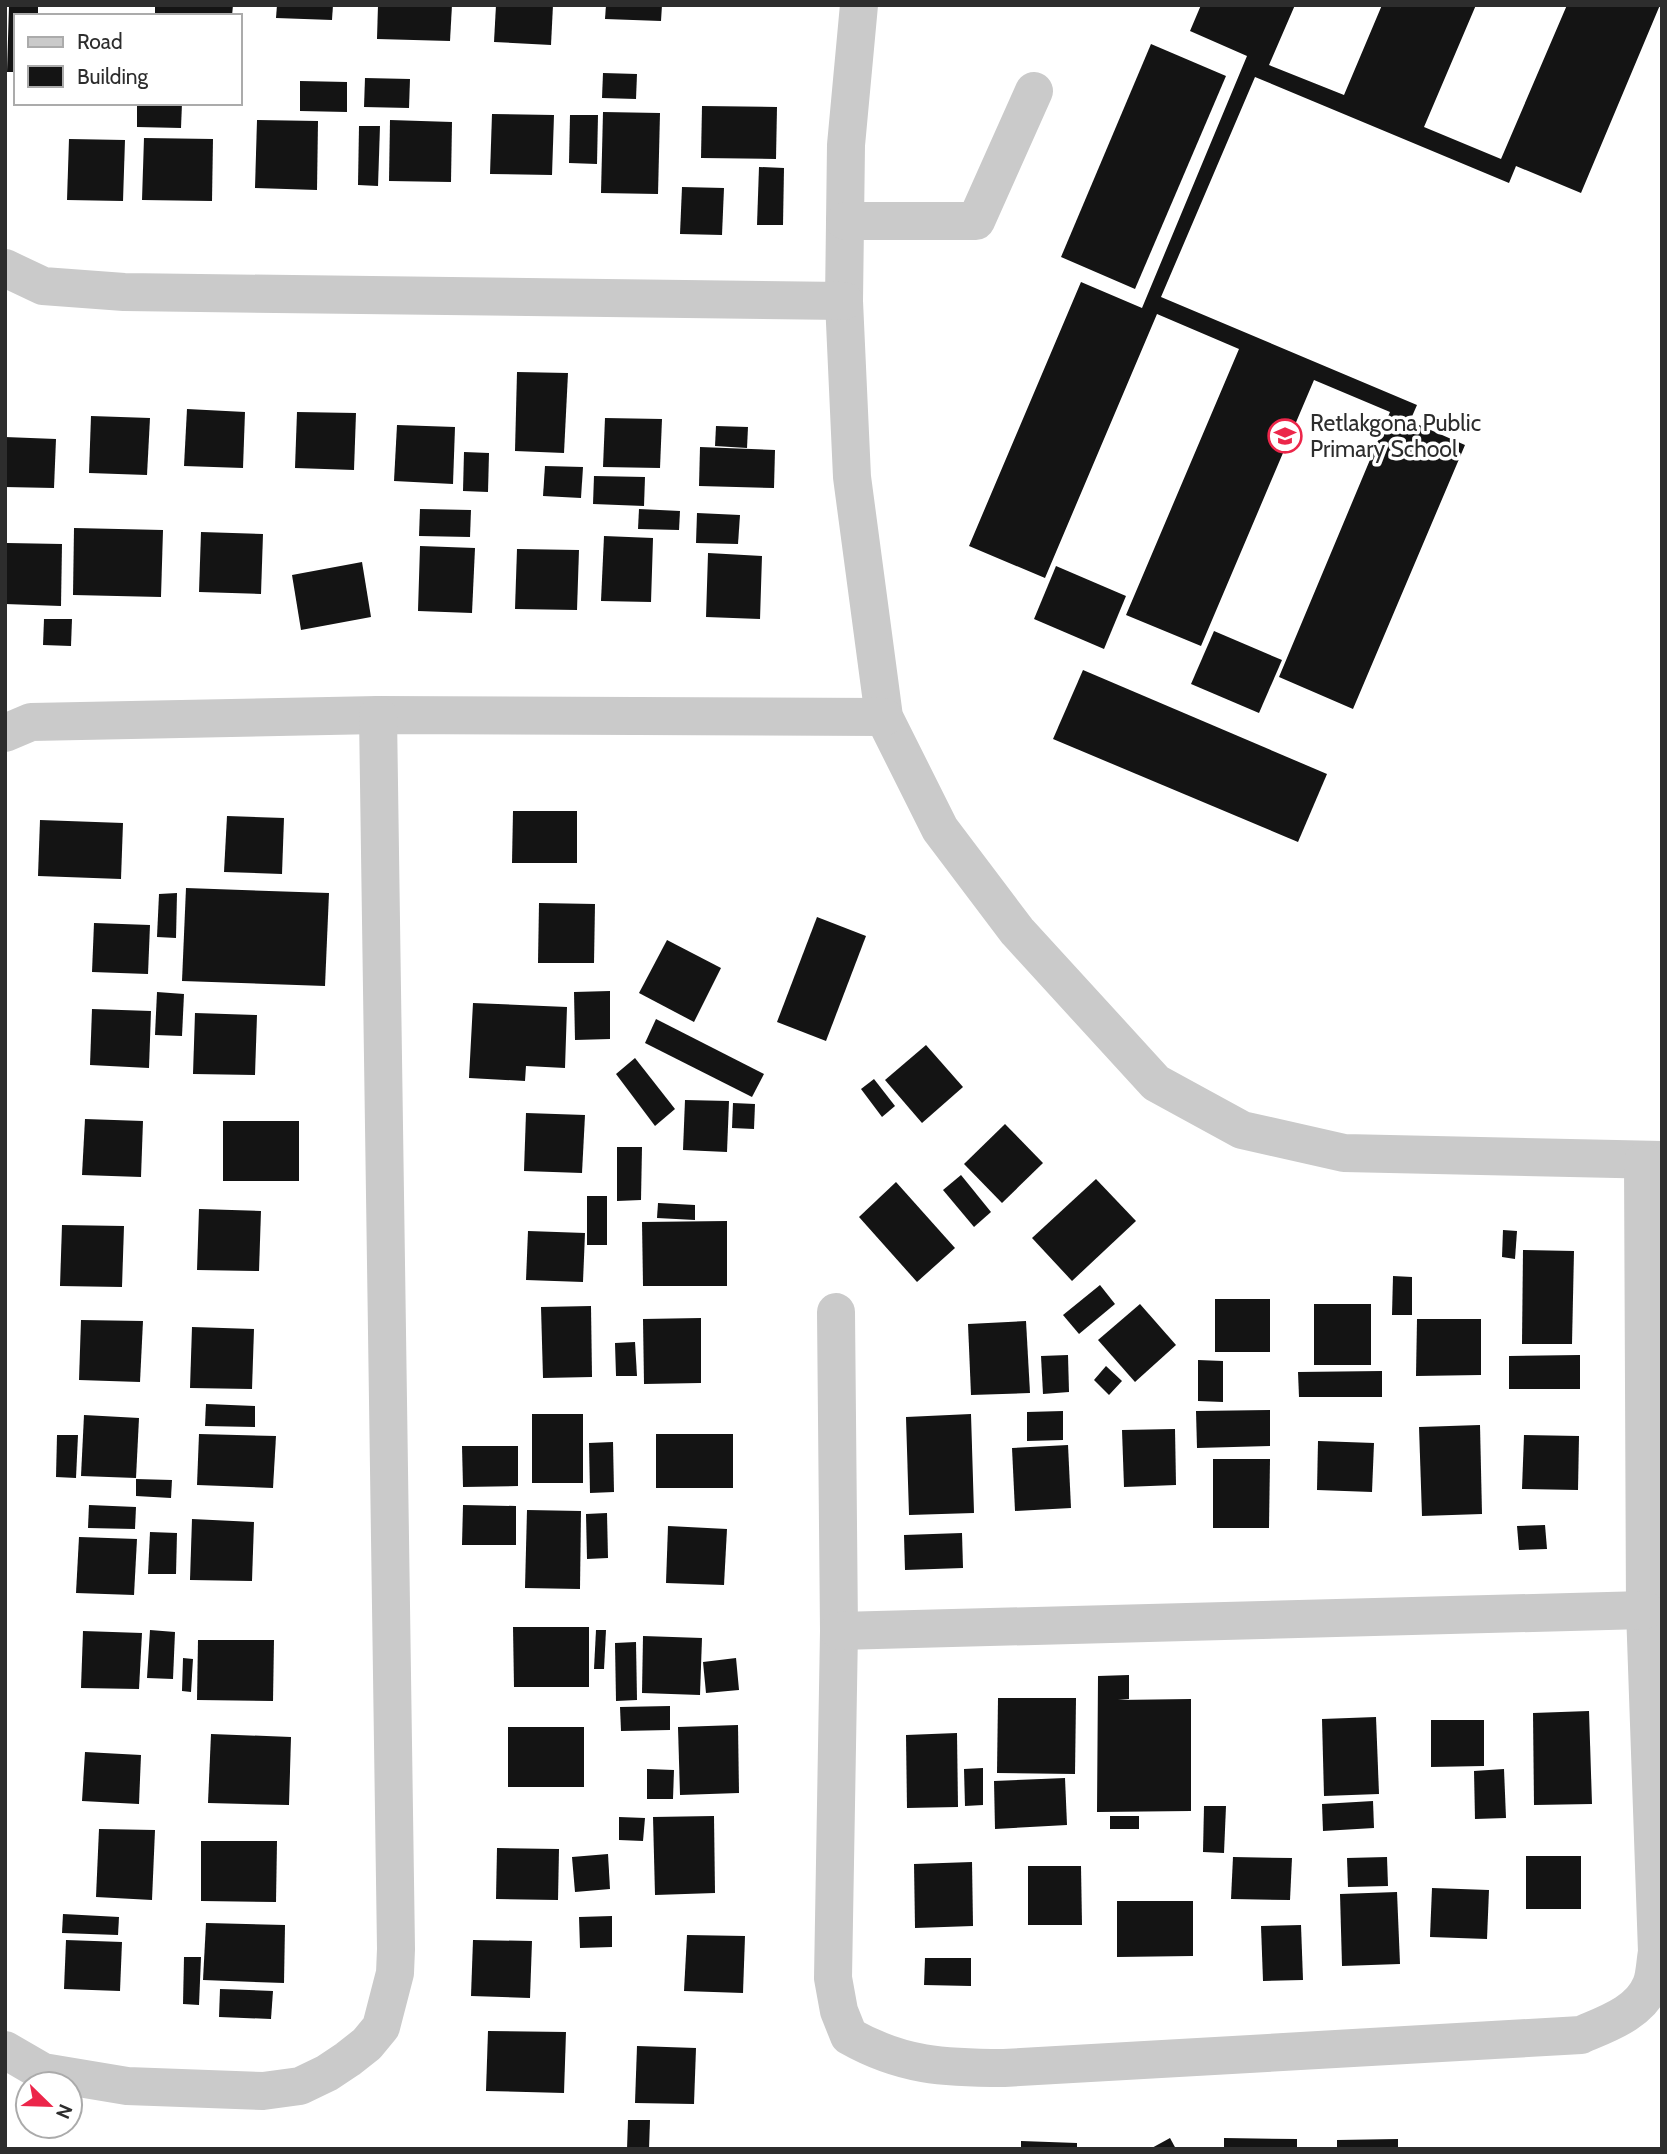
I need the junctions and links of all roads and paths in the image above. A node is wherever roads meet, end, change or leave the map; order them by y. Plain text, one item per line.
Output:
1 (859, 5) edge
2 (1034, 91) dead end
3 (845, 221) junction
4 (5, 268) edge
5 (844, 301) junction
6 (378, 715) junction
7 (884, 718) junction
8 (5, 733) edge
9 (1652, 1160) edge
10 (836, 1312) dead end
11 (1645, 1610) junction
12 (839, 1631) junction
13 (5, 2050) edge

1 - 3 street
2 - 3 street
3 - 5 street
4 - 5 street
5 - 7 street
6 - 7 street
6 - 8 street
6 - 13 street
7 - 9 street
9 - 11 street
10 - 12 street
11 - 12 street
11 - 12 street

